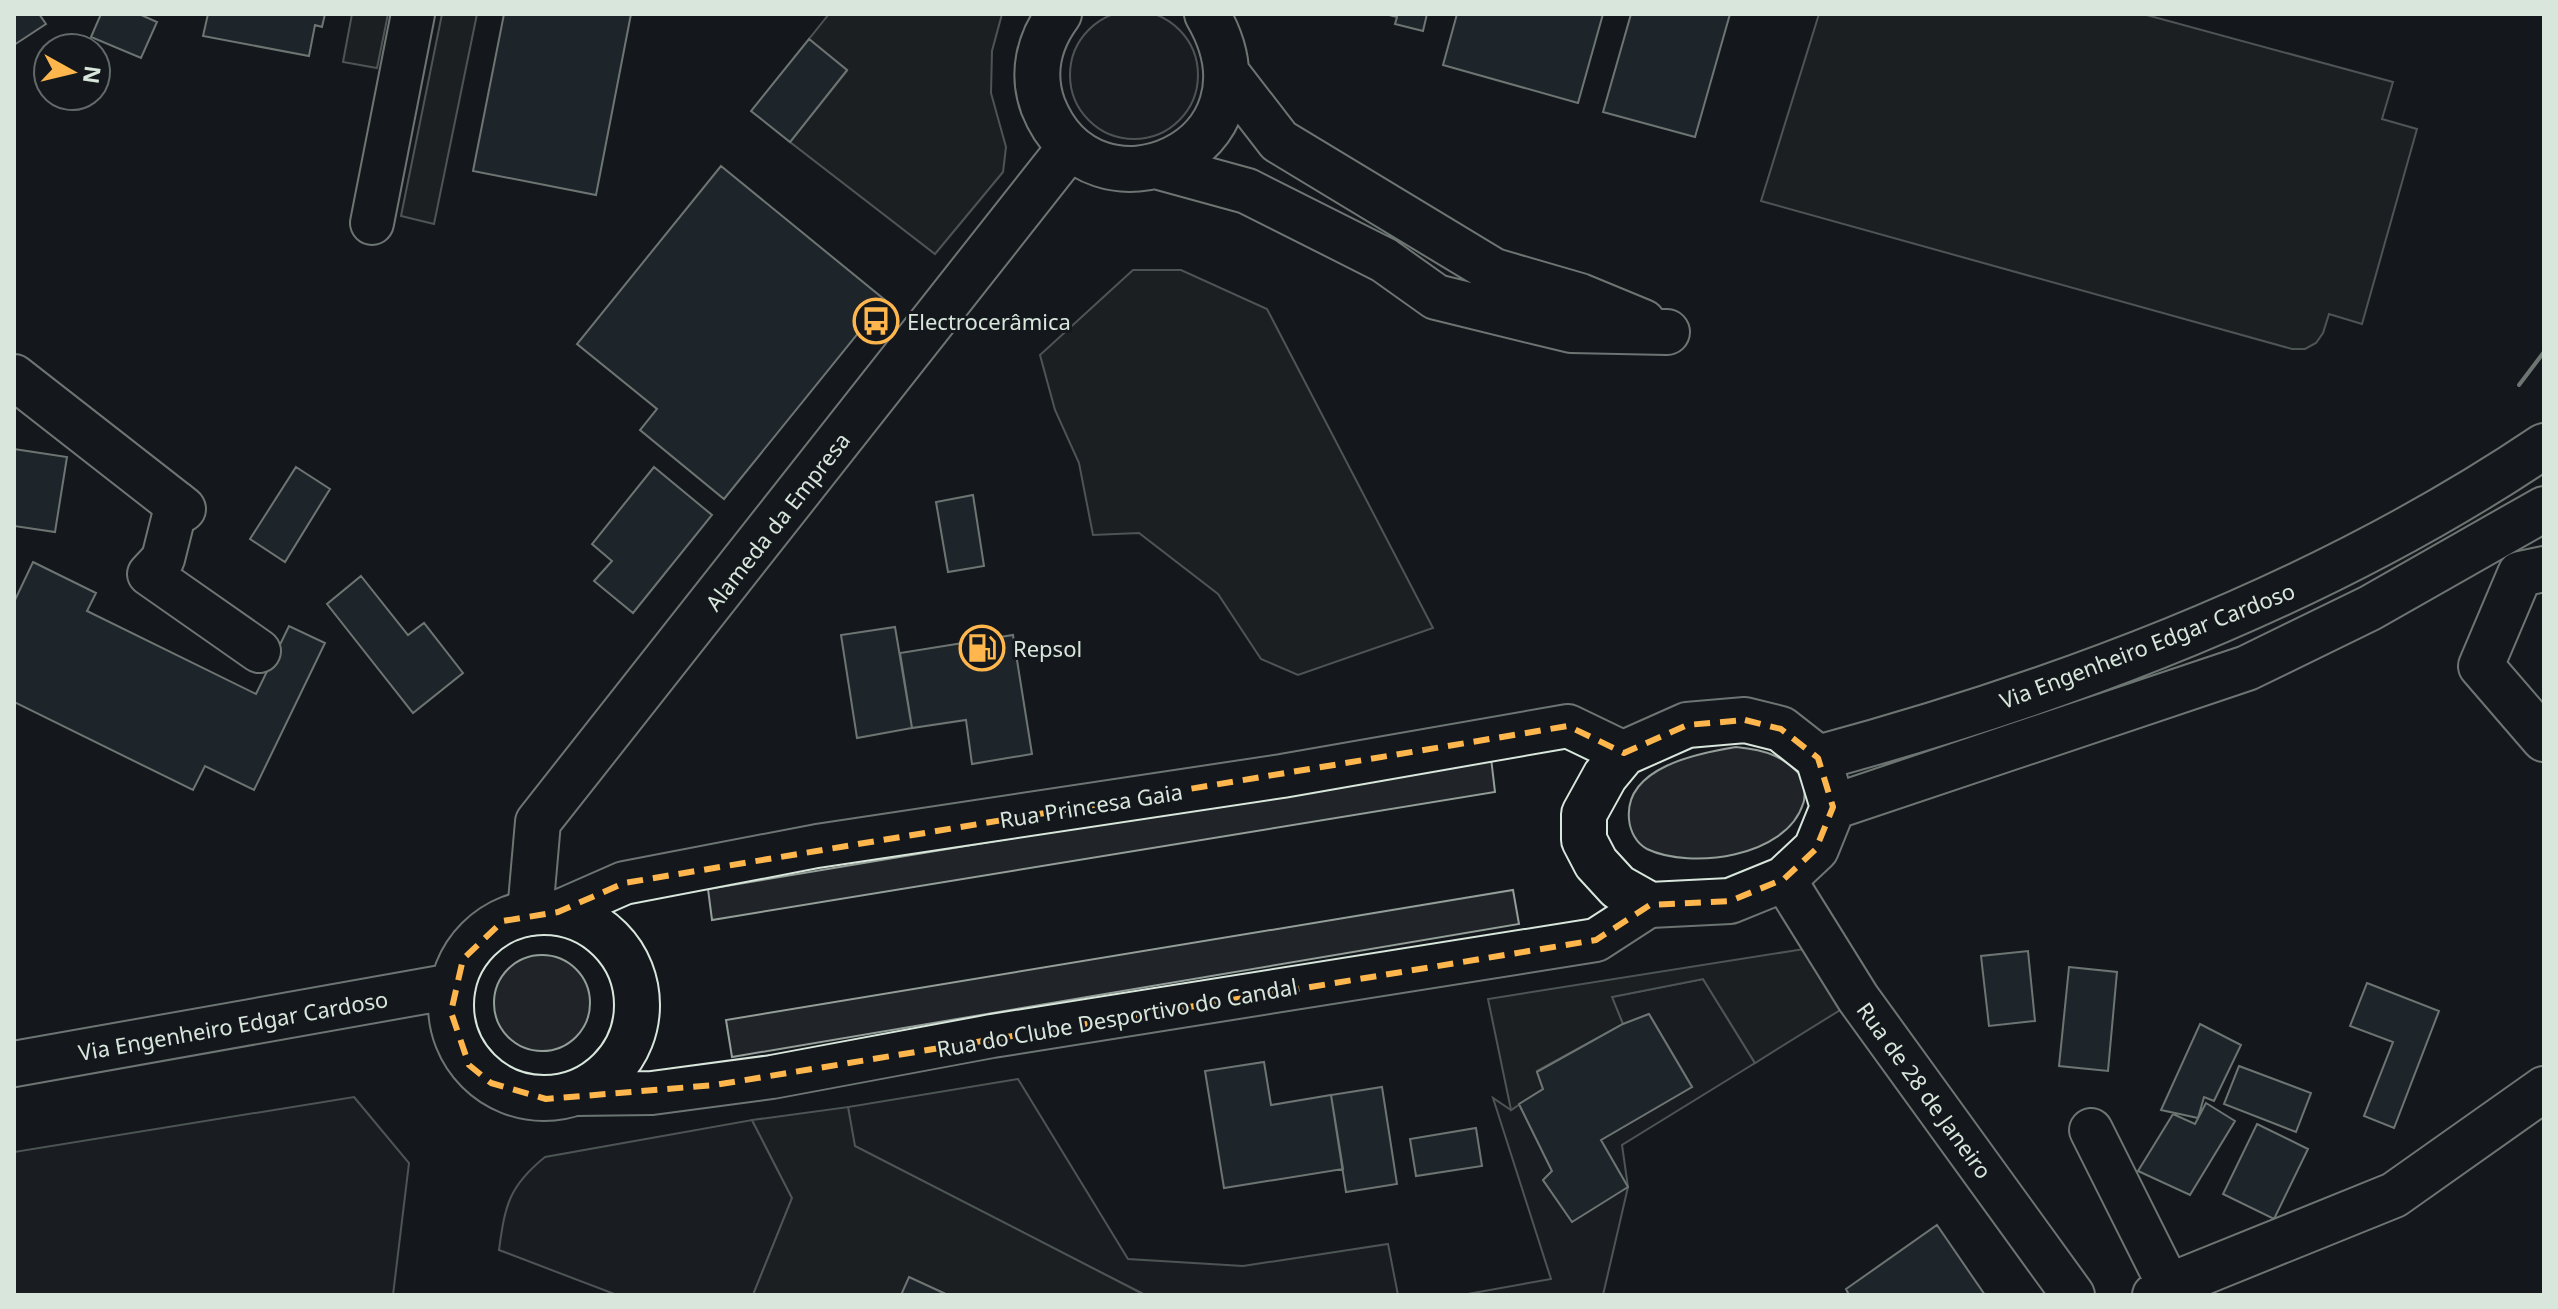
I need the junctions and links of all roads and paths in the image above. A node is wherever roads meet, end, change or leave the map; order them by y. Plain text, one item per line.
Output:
1 (413, 14) edge
2 (1059, 14) edge
3 (1207, 14) edge
4 (1228, 75) junction
5 (1070, 147) junction
6 (1156, 166) junction
7 (372, 223) dead end
8 (14, 377) edge
9 (2544, 446) edge
10 (180, 506) joint
11 (2544, 509) edge
12 (2544, 569) edge
13 (259, 651) dead end
14 (2544, 739) edge
15 (1624, 753) junction
16 (1818, 758) junction
17 (1833, 807) junction
18 (1784, 879) junction
19 (1650, 905) junction
20 (544, 912) junction
21 (453, 986) junction
22 (14, 1064) edge
23 (2544, 1089) edge
24 (574, 1094) junction
25 (2091, 1130) dead end
26 (2161, 1290) edge
27 (2073, 1295) edge

1 - 7 street
2 - 5 main road
3 - 4 main road
4 - 6 main road
4 - 6 main road
5 - 6 main road
5 - 20 main road, Alameda da Empresa
8 - 10 main road
9 - 16 main road, Via Engenheiro Edgar Cardoso
10 - 13 street
11 - 17 main road
12 - 14 main road
15 - 16 main road
15 - 19 main road
15 - 20 street, Rua Princesa Gaia
16 - 17 main road
17 - 18 main road
18 - 19 main road
18 - 27 street, Rua de 28 de Janeiro
19 - 24 street, Rua do Clube Desportivo do Candal
20 - 21 main road
20 - 24 main road
21 - 22 main road, Via Engenheiro Edgar Cardoso
21 - 24 main road
23 - 26 main road
25 - 26 street

